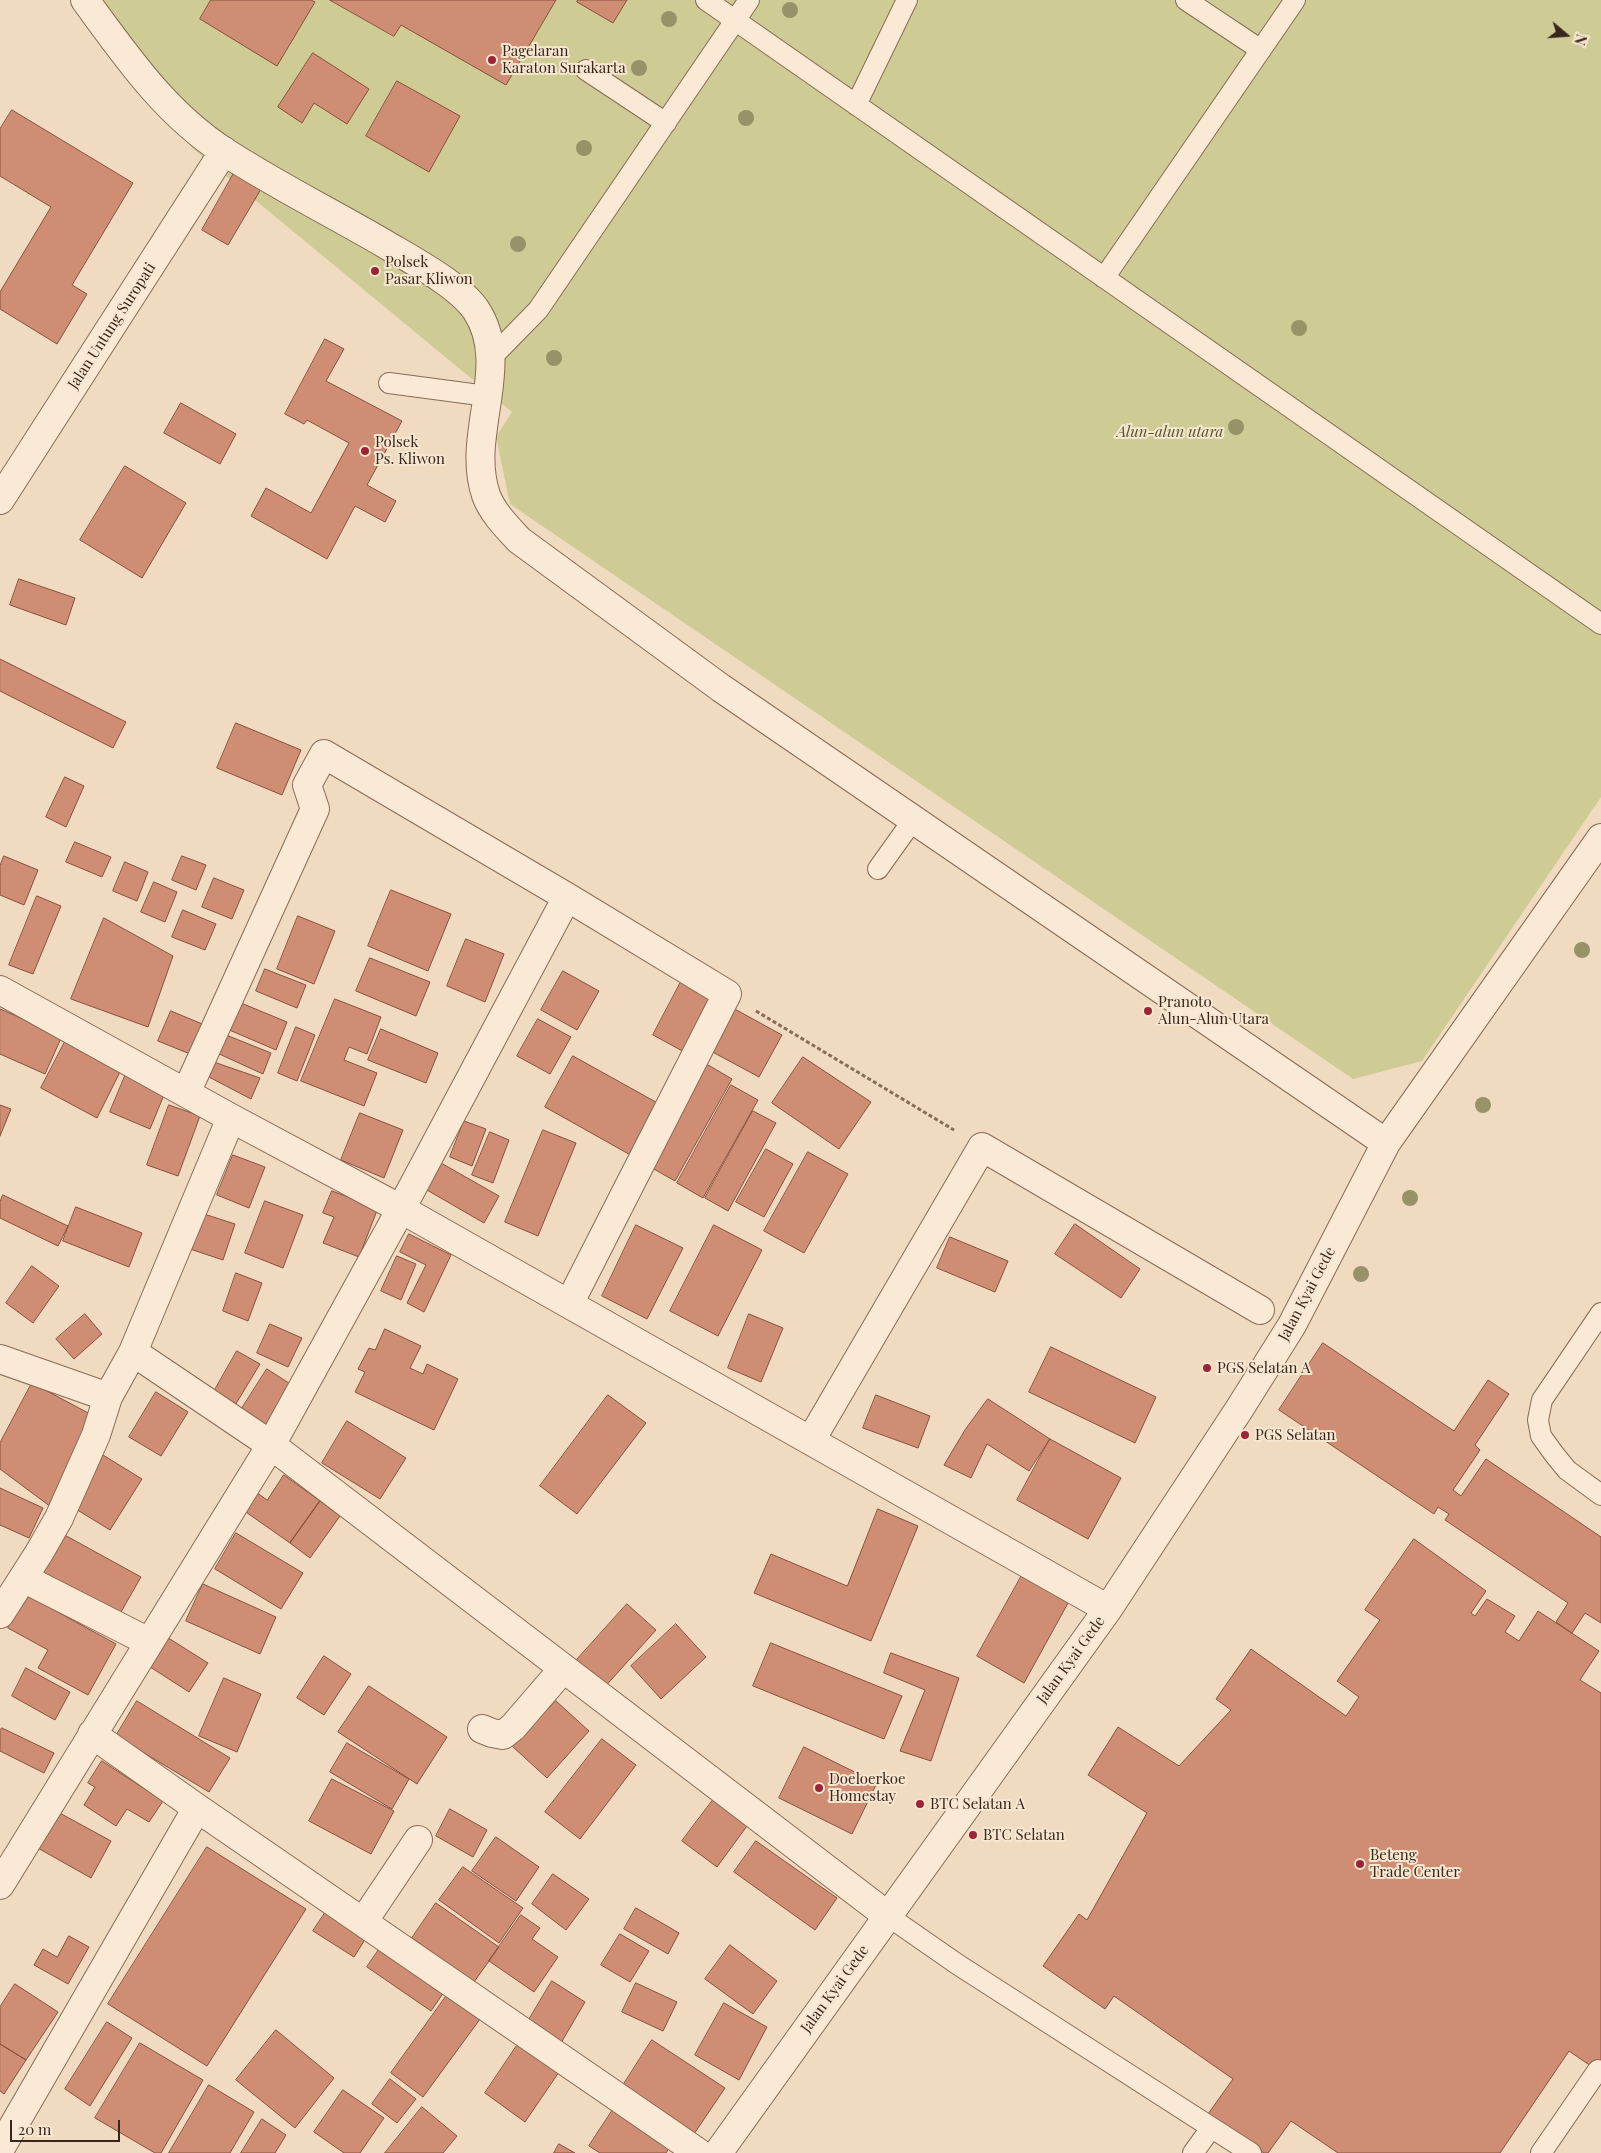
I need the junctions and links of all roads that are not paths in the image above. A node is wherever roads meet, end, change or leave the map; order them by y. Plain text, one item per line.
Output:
1 (85, 0) edge
2 (706, 0) edge
3 (749, 0) edge
4 (907, 0) edge
5 (1186, 0) edge
6 (1295, 0) edge
7 (735, 20) junction
8 (1261, 50) junction
9 (586, 70) dead end
10 (856, 105) junction
11 (666, 123) junction
12 (224, 151) junction
13 (1104, 278) junction
14 (492, 357) junction
15 (389, 383) dead end
16 (487, 396) junction
17 (0, 500) edge
18 (1601, 624) edge
19 (913, 820) junction
20 (1601, 838) edge
21 (878, 869) dead end
22 (567, 897) junction
23 (0, 990) edge
24 (186, 1093) junction
25 (231, 1118) junction
26 (1386, 1142) junction
27 (401, 1209) junction
28 (569, 1304) junction
29 (1260, 1310) dead end
30 (1601, 1313) edge
31 (133, 1352) junction
32 (0, 1359) edge
33 (108, 1397) junction
34 (811, 1440) junction
35 (271, 1445) junction
36 (1601, 1495) edge
37 (23, 1578) junction
38 (1108, 1609) junction
39 (0, 1614) edge
40 (149, 1642) junction
41 (563, 1669) junction
42 (482, 1729) dead end
43 (92, 1734) junction
44 (197, 1808) junction
45 (418, 1840) dead end
46 (0, 1884) edge
47 (888, 1916) junction
48 (363, 1922) junction
49 (1598, 2070) dead end
50 (1211, 2128) junction
51 (0, 2149) edge
52 (699, 2153) edge
53 (718, 2153) edge
54 (1193, 2153) edge
55 (1251, 2153) edge
56 (1541, 2153) edge

1 - 12 street
2 - 7 lane
3 - 7 lane
4 - 10 lane
5 - 8 lane
6 - 8 lane
7 - 10 lane
7 - 11 lane
8 - 13 lane
9 - 11 lane
10 - 13 lane
11 - 14 lane
12 - 14 street
12 - 17 street, Jalan Untung Suropati
13 - 18 lane
14 - 16 street
15 - 16 lane
16 - 19 street
19 - 21 lane
19 - 26 street
20 - 26 street, Jalan Kyai Gede
22 - 24 street
22 - 27 street
22 - 28 street
23 - 24 street
24 - 25 street
25 - 27 street
25 - 31 street
26 - 38 street, Jalan Kyai Gede
27 - 28 street
27 - 35 street
28 - 34 street
29 - 34 street
30 - 36 lane
31 - 33 street
31 - 35 street
32 - 33 street
33 - 37 street
34 - 38 street
35 - 40 street
35 - 41 street
37 - 39 street
37 - 40 street
38 - 47 street, Jalan Kyai Gede
40 - 43 street
41 - 42 street
41 - 47 street
43 - 44 street
43 - 46 street
44 - 48 street
44 - 51 street
45 - 48 street
47 - 50 lane
47 - 53 street, Jalan Kyai Gede
48 - 52 street
49 - 56 lane
50 - 54 lane
50 - 55 lane

